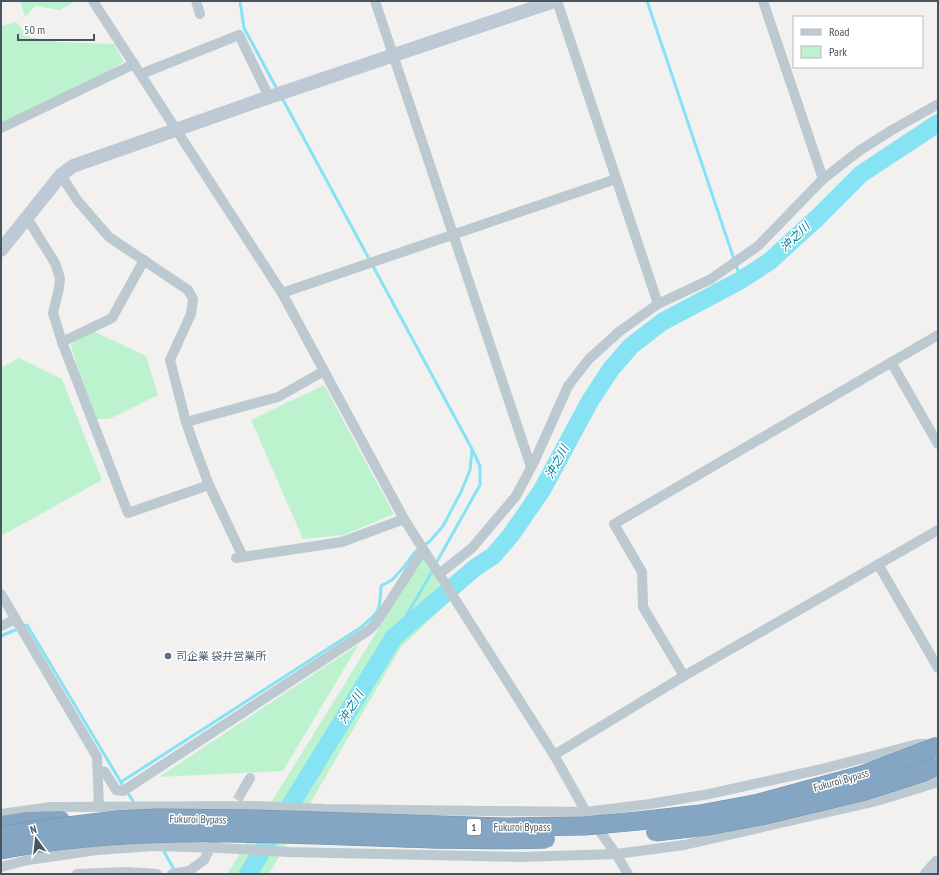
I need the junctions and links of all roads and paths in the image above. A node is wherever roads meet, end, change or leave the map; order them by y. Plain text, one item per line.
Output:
1 (93, 1) edge
2 (196, 1) edge
3 (375, 1) edge
4 (554, 1) edge
5 (557, 1) edge
6 (763, 1) edge
7 (200, 14) dead end
8 (394, 55) junction
9 (134, 64) junction
10 (140, 74) junction
11 (271, 96) junction
12 (938, 104) edge
13 (1, 128) edge
14 (176, 130) junction
15 (61, 175) junction
16 (616, 179) junction
17 (823, 179) junction
18 (27, 218) junction
19 (453, 234) junction
20 (1, 250) edge
21 (144, 260) junction
22 (282, 293) junction
23 (658, 304) junction
24 (938, 335) edge
25 (62, 342) junction
26 (891, 362) junction
27 (324, 371) junction
28 (186, 422) junction
29 (938, 444) edge
30 (531, 467) junction
31 (209, 485) junction
32 (404, 519) junction
33 (938, 530) edge
34 (424, 550) junction
35 (878, 564) junction
36 (439, 574) junction
37 (1, 594) edge
38 (16, 619) junction
39 (1, 626) edge
40 (938, 668) edge
41 (684, 676) junction
42 (938, 745) edge
43 (554, 755) junction
44 (938, 766) edge
45 (98, 771) junction
46 (250, 778) dead end
47 (938, 782) edge
48 (243, 790) tunnel mouth
49 (99, 807) junction
50 (586, 812) junction
51 (1, 814) edge
52 (1, 825) edge
53 (117, 827) junction
54 (1, 836) edge
55 (1, 850) edge
56 (616, 854) junction
57 (1, 857) edge
58 (204, 860) tunnel mouth
59 (938, 862) edge
60 (1, 867) edge
61 (77, 874) edge
62 (157, 874) edge
63 (172, 874) edge
64 (628, 874) edge
65 (927, 874) edge

1 - 9 street
2 - 7 street
3 - 8 street
4 - 8 street
5 - 16 street
6 - 17 street
8 - 11 street
8 - 19 street
9 - 10 street
9 - 13 street
10 - 11 street
10 - 14 street
11 - 14 street
12 - 17 street
14 - 15 street
14 - 22 street
15 - 18 street
15 - 21 street
16 - 19 street
16 - 23 street
17 - 23 street
18 - 20 street
18 - 25 street
19 - 22 street
19 - 30 street
21 - 25 street
21 - 28 street
22 - 27 street
23 - 30 street
24 - 26 street
25 - 31 street
26 - 29 street
26 - 41 street
27 - 28 street
27 - 32 street
28 - 31 street
30 - 36 street
31 - 32 street
32 - 34 street
33 - 35 street
34 - 36 street
34 - 45 street
35 - 40 street
35 - 41 street
36 - 43 street
37 - 38 street
38 - 39 street
38 - 45 street
41 - 43 street
42 - 50 street
42 - 53 highway, Fukuroi Bypass / 1, bridge
43 - 50 street
44 - 53 highway, Fukuroi Bypass / 1, bridge
45 - 49 street
46 - 48 street
47 - 56 street
49 - 50 street
49 - 51 street
50 - 56 street
52 - 53 highway
53 - 54 highway, Fukuroi Bypass / 1, bridge
53 - 55 highway, Fukuroi Bypass / 1, bridge
53 - 57 highway
56 - 60 street
56 - 64 street
58 - 63 street
59 - 65 street
61 - 62 street

